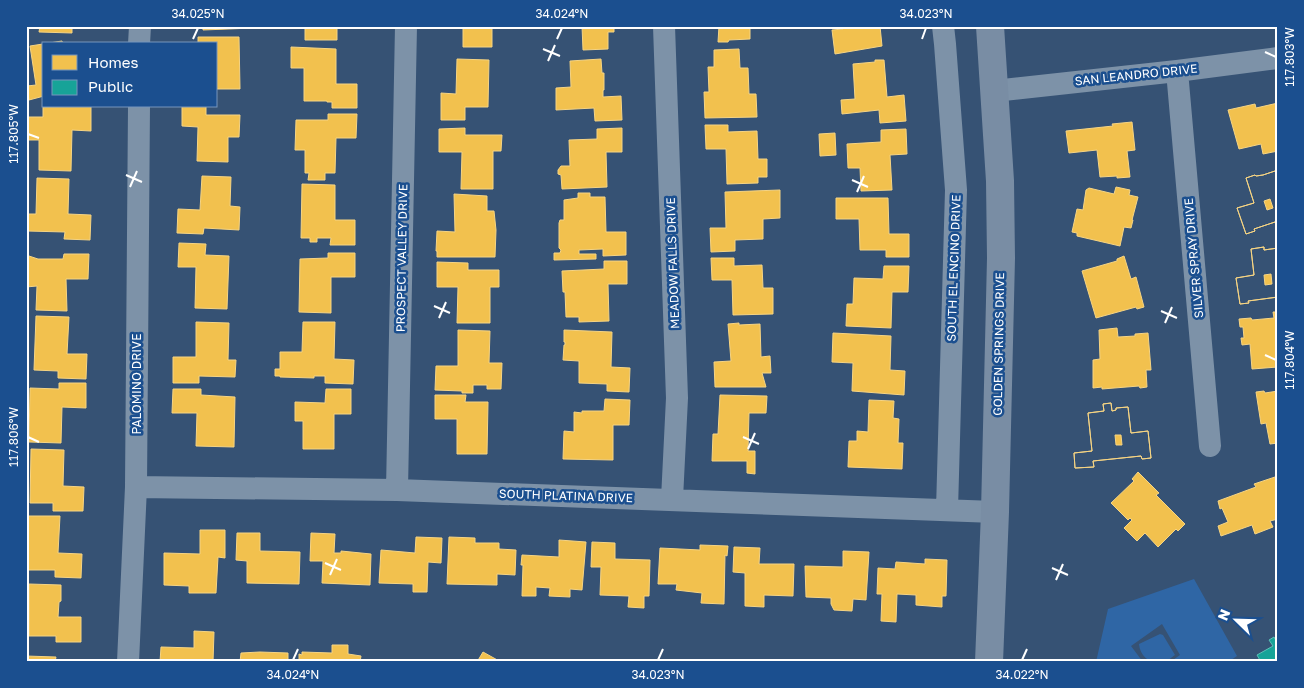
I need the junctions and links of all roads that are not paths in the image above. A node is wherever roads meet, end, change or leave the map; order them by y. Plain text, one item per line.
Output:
1 (140, 26) edge
2 (406, 26) edge
3 (664, 26) edge
4 (943, 26) edge
5 (990, 26) edge
6 (139, 42) edge
7 (1278, 58) edge
8 (1177, 71) junction
9 (994, 91) junction
10 (139, 108) edge
11 (1210, 446) dead end
12 (136, 487) junction
13 (398, 490) junction
14 (672, 499) junction
15 (947, 510) junction
16 (995, 512) junction
17 (128, 662) edge
18 (990, 662) edge

1 - 6 street
2 - 13 street, PROSPECT VALLEY DRIVE
3 - 14 street, MEADOW FALLS DRIVE
4 - 15 street, SOUTH EL ENCINO DRIVE
5 - 9 main road, GOLDEN SPRINGS DRIVE
7 - 8 street, SAN LEANDRO DRIVE
8 - 9 street, SAN LEANDRO DRIVE
8 - 11 street, SILVER SPRAY DRIVE
9 - 16 main road, GOLDEN SPRINGS DRIVE
10 - 12 street, PALOMINO DRIVE
12 - 13 street, SOUTH PLATINA DRIVE
12 - 17 street, PALOMINO DRIVE
13 - 14 street, SOUTH PLATINA DRIVE
14 - 15 street, SOUTH PLATINA DRIVE
15 - 16 street, SOUTH PLATINA DRIVE
16 - 18 main road, GOLDEN SPRINGS DRIVE

